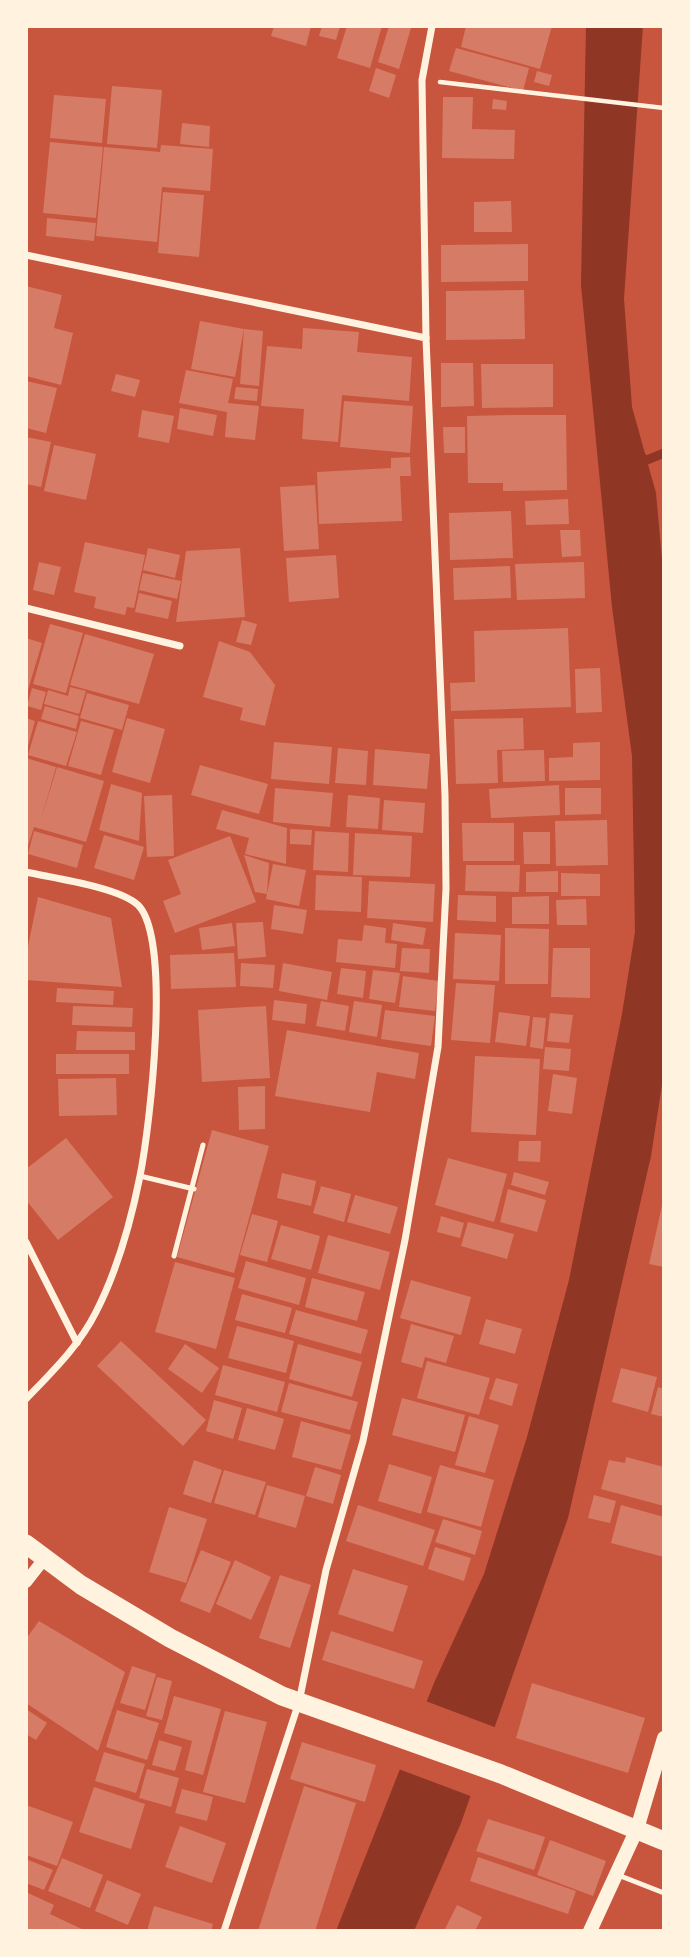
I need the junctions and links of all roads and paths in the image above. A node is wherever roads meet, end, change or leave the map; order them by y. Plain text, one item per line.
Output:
1 (432, 26) edge
2 (422, 80) junction
3 (664, 108) edge
4 (26, 255) edge
5 (426, 338) junction
6 (26, 608) edge
7 (180, 646) dead end
8 (26, 872) edge
9 (203, 1145) dead end
10 (140, 1176) junction
11 (194, 1189) junction
12 (26, 1242) edge
13 (174, 1256) dead end
14 (77, 1343) junction
15 (26, 1399) edge
16 (26, 1544) edge
17 (44, 1559) junction
18 (26, 1582) edge
19 (299, 1702) junction
20 (664, 1738) edge
21 (636, 1829) junction
22 (664, 1840) edge
23 (615, 1874) junction
24 (664, 1892) edge
25 (224, 1931) edge
26 (590, 1931) edge

1 - 2 street
2 - 3 path
2 - 5 street
4 - 5 street
5 - 19 street
6 - 7 street
8 - 10 street
9 - 11 lane
10 - 11 lane
10 - 14 street
11 - 13 lane
12 - 14 street
14 - 15 street
16 - 17 highway
17 - 18 street
17 - 19 highway
19 - 21 highway
19 - 25 street
20 - 21 main road
21 - 22 highway
21 - 23 main road
23 - 24 lane
23 - 26 main road

